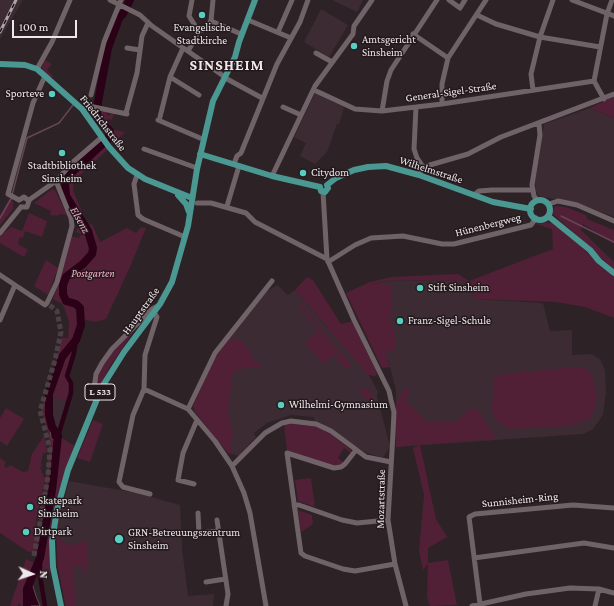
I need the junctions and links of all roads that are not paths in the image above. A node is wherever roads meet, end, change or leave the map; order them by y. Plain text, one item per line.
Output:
1 (70, 0) edge
2 (110, 0) edge
3 (192, 0) edge
4 (213, 0) edge
5 (255, 0) edge
6 (292, 0) edge
7 (308, 0) edge
8 (372, 0) edge
9 (437, 0) edge
10 (449, 0) edge
11 (465, 0) edge
12 (486, 0) edge
13 (553, 0) edge
14 (572, 0) edge
15 (612, 0) edge
16 (121, 4) edge
17 (477, 14) junction
18 (607, 14) junction
19 (614, 16) edge
20 (248, 20) junction
21 (211, 21) junction
22 (146, 22) junction
23 (199, 32) junction
24 (278, 32) junction
25 (241, 34) junction
26 (414, 34) junction
27 (540, 37) junction
28 (291, 38) junction
29 (600, 47) junction
30 (127, 48) dead end
31 (140, 50) junction
32 (185, 50) junction
33 (316, 53) dead end
34 (448, 58) junction
35 (332, 62) junction
36 (0, 64) edge
37 (37, 69) junction
38 (222, 75) dead end
39 (45, 76) junction
40 (170, 77) junction
41 (226, 79) dead end
42 (594, 81) junction
43 (314, 90) junction
44 (533, 90) junction
45 (614, 94) edge
46 (91, 95) dead end
47 (199, 95) dead end
48 (262, 98) junction
49 (604, 99) junction
50 (442, 104) junction
51 (283, 107) dead end
52 (416, 107) junction
53 (82, 109) junction
54 (382, 111) junction
55 (301, 115) junction
56 (539, 124) junction
57 (103, 138) junction
58 (200, 138) dead end
59 (144, 149) dead end
60 (200, 154) junction
61 (237, 165) junction
62 (423, 167) junction
63 (197, 168) junction
64 (137, 175) junction
65 (419, 175) junction
66 (272, 176) junction
67 (56, 181) junction
68 (321, 189) junction
69 (532, 190) junction
70 (175, 193) junction
71 (474, 195) junction
72 (192, 198) junction
73 (19, 200) junction
74 (29, 200) junction
75 (537, 200) junction
76 (197, 203) dead end
77 (549, 204) junction
78 (227, 206) junction
79 (20, 207) junction
80 (531, 208) junction
81 (190, 214) junction
82 (548, 216) junction
83 (536, 218) junction
84 (614, 221) edge
85 (0, 233) edge
86 (185, 237) junction
87 (328, 260) junction
88 (614, 273) edge
89 (0, 275) edge
90 (272, 281) dead end
91 (15, 285) junction
92 (160, 304) junction
93 (154, 312) junction
94 (0, 320) edge
95 (144, 389) junction
96 (97, 397) junction
97 (188, 409) junction
98 (197, 420) junction
99 (356, 450) junction
100 (391, 462) junction
101 (232, 466) junction
102 (194, 484) dead end
103 (150, 494) dead end
104 (294, 505) junction
105 (614, 508) edge
106 (198, 513) dead end
107 (217, 520) dead end
108 (388, 520) junction
109 (218, 531) junction
110 (614, 548) edge
111 (474, 558) junction
112 (395, 564) junction
113 (225, 579) junction
114 (206, 582) dead end
115 (599, 589) junction
116 (614, 593) edge
117 (480, 604) junction
118 (61, 606) edge
119 (226, 606) edge
120 (266, 606) edge
121 (406, 606) edge
122 (472, 606) edge
123 (595, 606) edge

1 - 37 street
2 - 16 street
3 - 23 street
4 - 21 street
5 - 20 main road, Hauptstraße / L 533
6 - 24 street
7 - 28 street
8 - 35 street
9 - 26 street
10 - 11 street
12 - 17 street
13 - 27 street
14 - 18 street
15 - 18 street
16 - 22 street
16 - 46 street
17 - 27 street
17 - 34 street
18 - 19 street
18 - 29 street
20 - 24 street
20 - 25 main road, Hauptstraße / L 533
21 - 23 street
21 - 25 street
22 - 31 street
22 - 32 street
23 - 32 street
24 - 28 street
25 - 60 main road, Hauptstraße / L 533
26 - 34 street
26 - 54 street
27 - 29 street
27 - 44 street
28 - 48 street
29 - 42 street
30 - 31 street
31 - 53 street
32 - 38 street
32 - 40 street
33 - 35 street
34 - 50 street
35 - 43 street
36 - 37 main road, Friedrichstraße
37 - 39 main road, Friedrichstraße
39 - 53 main road, Friedrichstraße
39 - 73 street
40 - 47 street
40 - 58 street
41 - 48 street
42 - 44 street, General-Sigel-Straße
42 - 49 street
43 - 54 street, General-Sigel-Straße
43 - 55 street
44 - 50 street, General-Sigel-Straße
45 - 49 street
48 - 61 street
49 - 56 street
50 - 52 street, General-Sigel-Straße
51 - 55 street
52 - 54 street, General-Sigel-Straße
52 - 62 street
53 - 57 main road, Friedrichstraße
55 - 66 street
56 - 62 street
56 - 69 street
57 - 64 main road, Friedrichstraße
57 - 67 street
59 - 63 street
60 - 61 main road
60 - 63 main road, Hauptstraße / L 533
61 - 66 main road
61 - 78 street
62 - 65 street
63 - 72 main road, Hauptstraße / L 533
64 - 70 main road, Friedrichstraße
64 - 86 street
65 - 68 main road, Wilhelmstraße
65 - 71 main road, Wilhelmstraße
66 - 68 main road
67 - 74 street
67 - 91 street
68 - 87 street
69 - 71 street
69 - 75 street
70 - 72 main road, Friedrichstraße
70 - 81 main road
71 - 80 main road, Wilhelmstraße
72 - 81 main road, Hauptstraße / L 533
73 - 74 street
73 - 79 street
74 - 79 street
75 - 77 main road
75 - 80 main road
76 - 78 street
77 - 82 main road
77 - 84 street
78 - 87 street
79 - 85 street
80 - 83 main road
81 - 86 main road, Hauptstraße / L 533
82 - 83 main road
82 - 88 main road
83 - 87 street, Hünenbergweg
86 - 92 main road, Hauptstraße / L 533
87 - 100 street, Mozartstraße
89 - 91 street
90 - 97 street
91 - 94 street
92 - 93 main road, Hauptstraße / L 533
92 - 96 street
93 - 95 street
93 - 96 main road, Hauptstraße / L 533
95 - 97 street
95 - 103 street
96 - 118 main road, Hauptstraße / L 533
97 - 98 street
98 - 101 street
98 - 102 street
99 - 100 street
99 - 101 street
99 - 104 street
100 - 108 street, Mozartstraße
101 - 120 street
104 - 108 street
104 - 112 street
105 - 111 street, Sunnisheim-Ring
106 - 109 street
107 - 109 street
108 - 112 street, Mozartstraße
109 - 113 street
110 - 111 street
111 - 117 street, Sunnisheim-Ring
112 - 121 street, Mozartstraße
113 - 114 street
113 - 119 street
115 - 116 street
115 - 117 street
115 - 123 street
117 - 122 street

